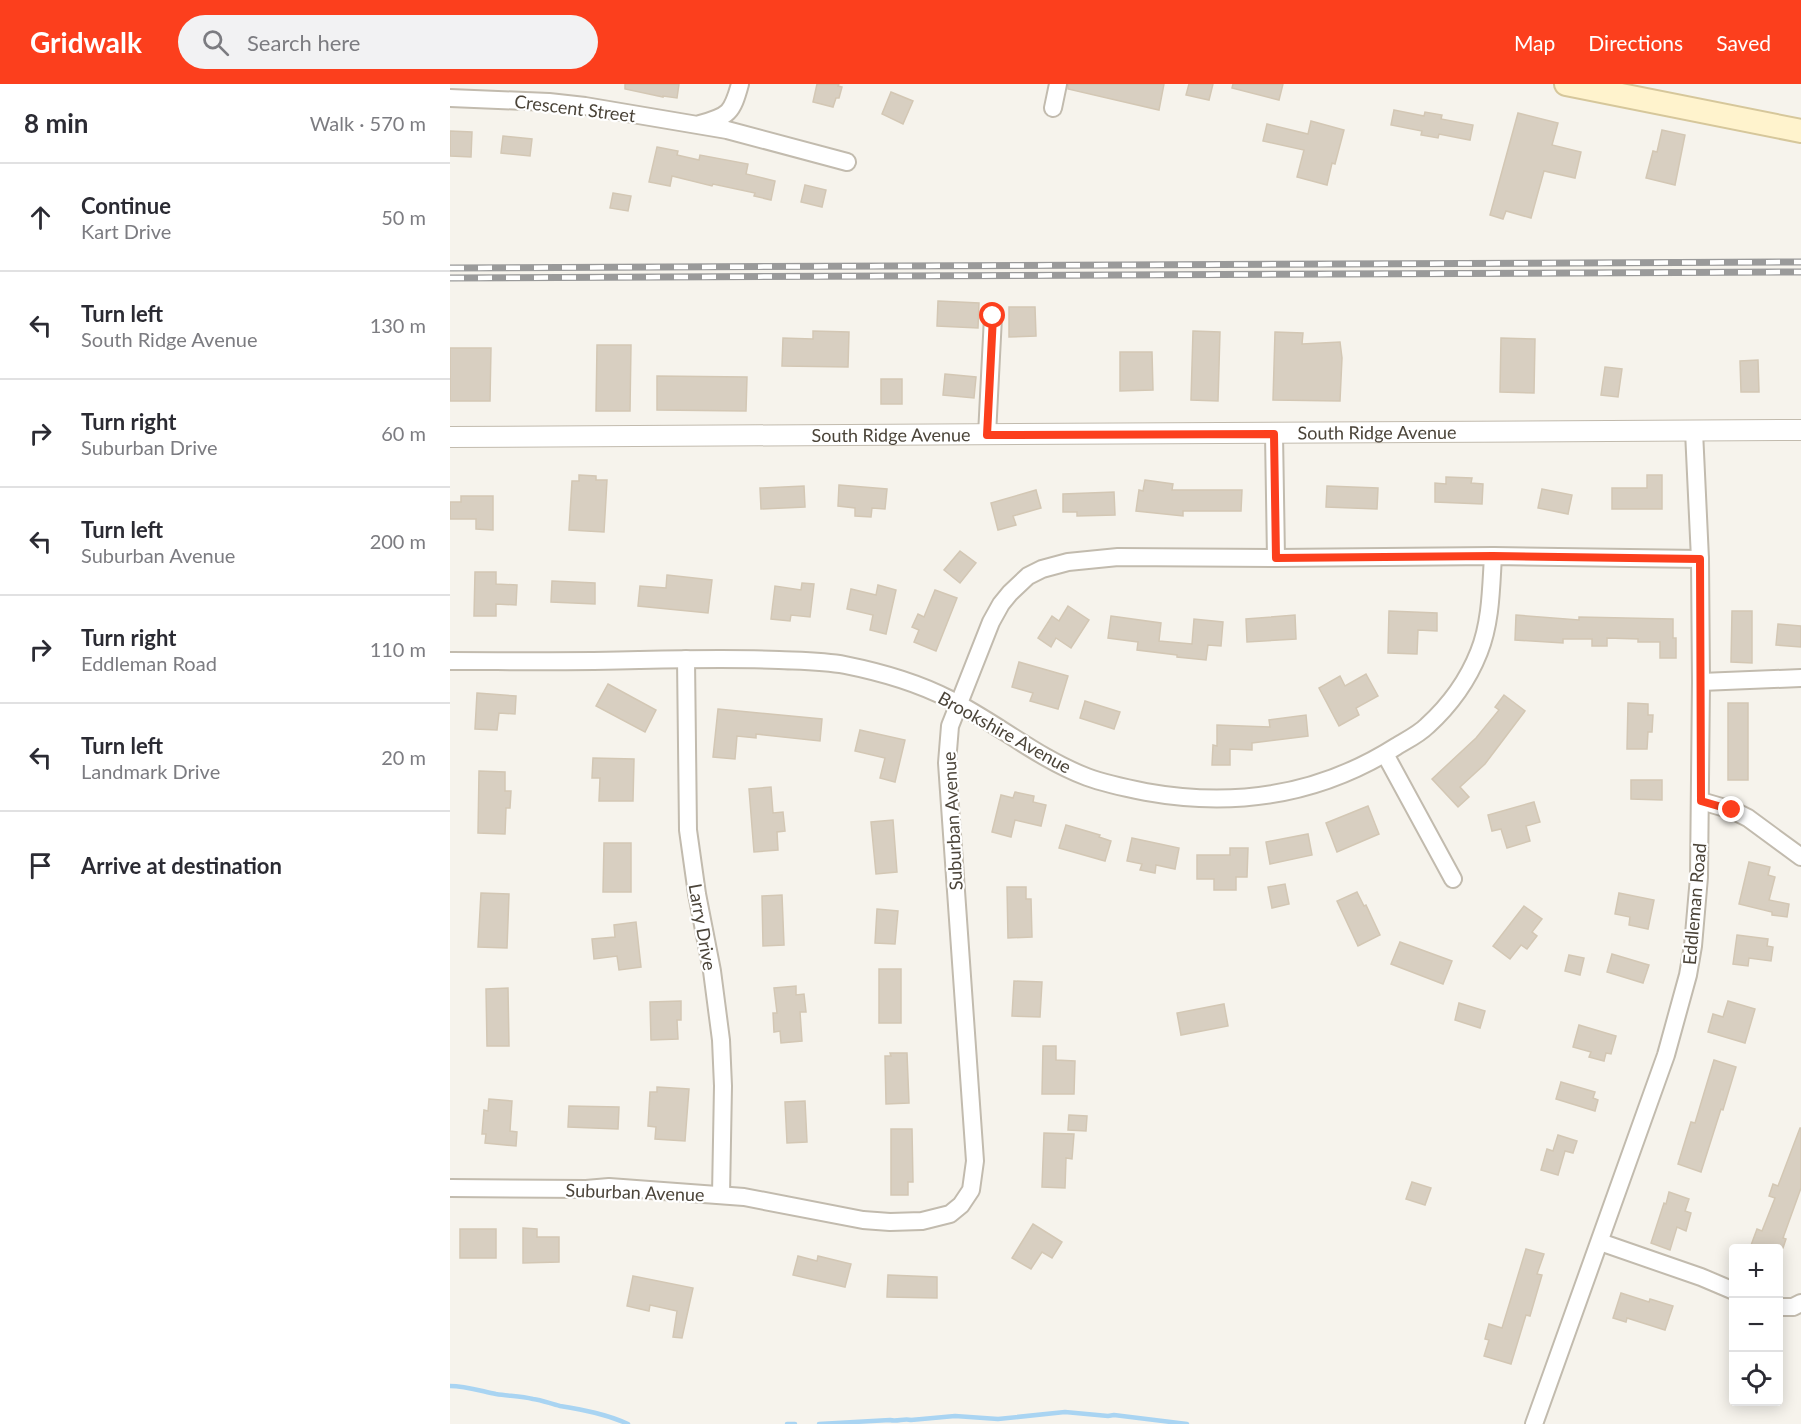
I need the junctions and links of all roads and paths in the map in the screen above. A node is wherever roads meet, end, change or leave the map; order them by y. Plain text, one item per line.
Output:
1 (740, 84) edge
2 (1058, 84) edge
3 (1566, 84) edge
4 (450, 98) edge
5 (1053, 108) dead end
6 (698, 125) junction
7 (1801, 131) edge
8 (847, 162) dead end
9 (993, 316) dead end
10 (1801, 430) edge
11 (1694, 431) junction
12 (1274, 434) junction
13 (987, 435) junction
14 (450, 437) edge
15 (1493, 556) junction
16 (1276, 558) junction
17 (1700, 559) junction
18 (686, 659) junction
19 (450, 661) edge
20 (1801, 678) edge
21 (1701, 682) junction
22 (960, 705) junction
23 (1385, 754) junction
24 (1701, 801) junction
25 (1801, 857) edge
26 (1453, 879) dead end
27 (450, 1188) edge
28 (721, 1195) junction
29 (1600, 1242) junction
30 (1729, 1289) edge
31 (1801, 1303) edge
32 (1783, 1307) edge
33 (1534, 1424) edge

1 - 6 street
2 - 5 street
3 - 7 main road
4 - 6 street, Crescent Street
6 - 8 street, Crescent Street
9 - 13 street
10 - 11 street, South Ridge Avenue
11 - 12 street, South Ridge Avenue
11 - 17 street, Eddleman Road
12 - 13 street, South Ridge Avenue
12 - 16 street
13 - 14 street, South Ridge Avenue
15 - 16 street, Suburban Avenue
15 - 17 street, Suburban Avenue
15 - 23 street, Brookshire Avenue
16 - 22 street, Suburban Avenue
17 - 21 street, Eddleman Road
18 - 19 street, Brookshire Avenue
18 - 22 street, Brookshire Avenue
18 - 28 street, Larry Drive
20 - 21 street
21 - 24 street, Eddleman Road
22 - 23 street, Brookshire Avenue
22 - 28 street, Suburban Avenue
23 - 26 street
24 - 25 street
24 - 29 street, Eddleman Road
27 - 28 street, Suburban Avenue
29 - 30 street
29 - 33 street, Eddleman Road
31 - 32 street

